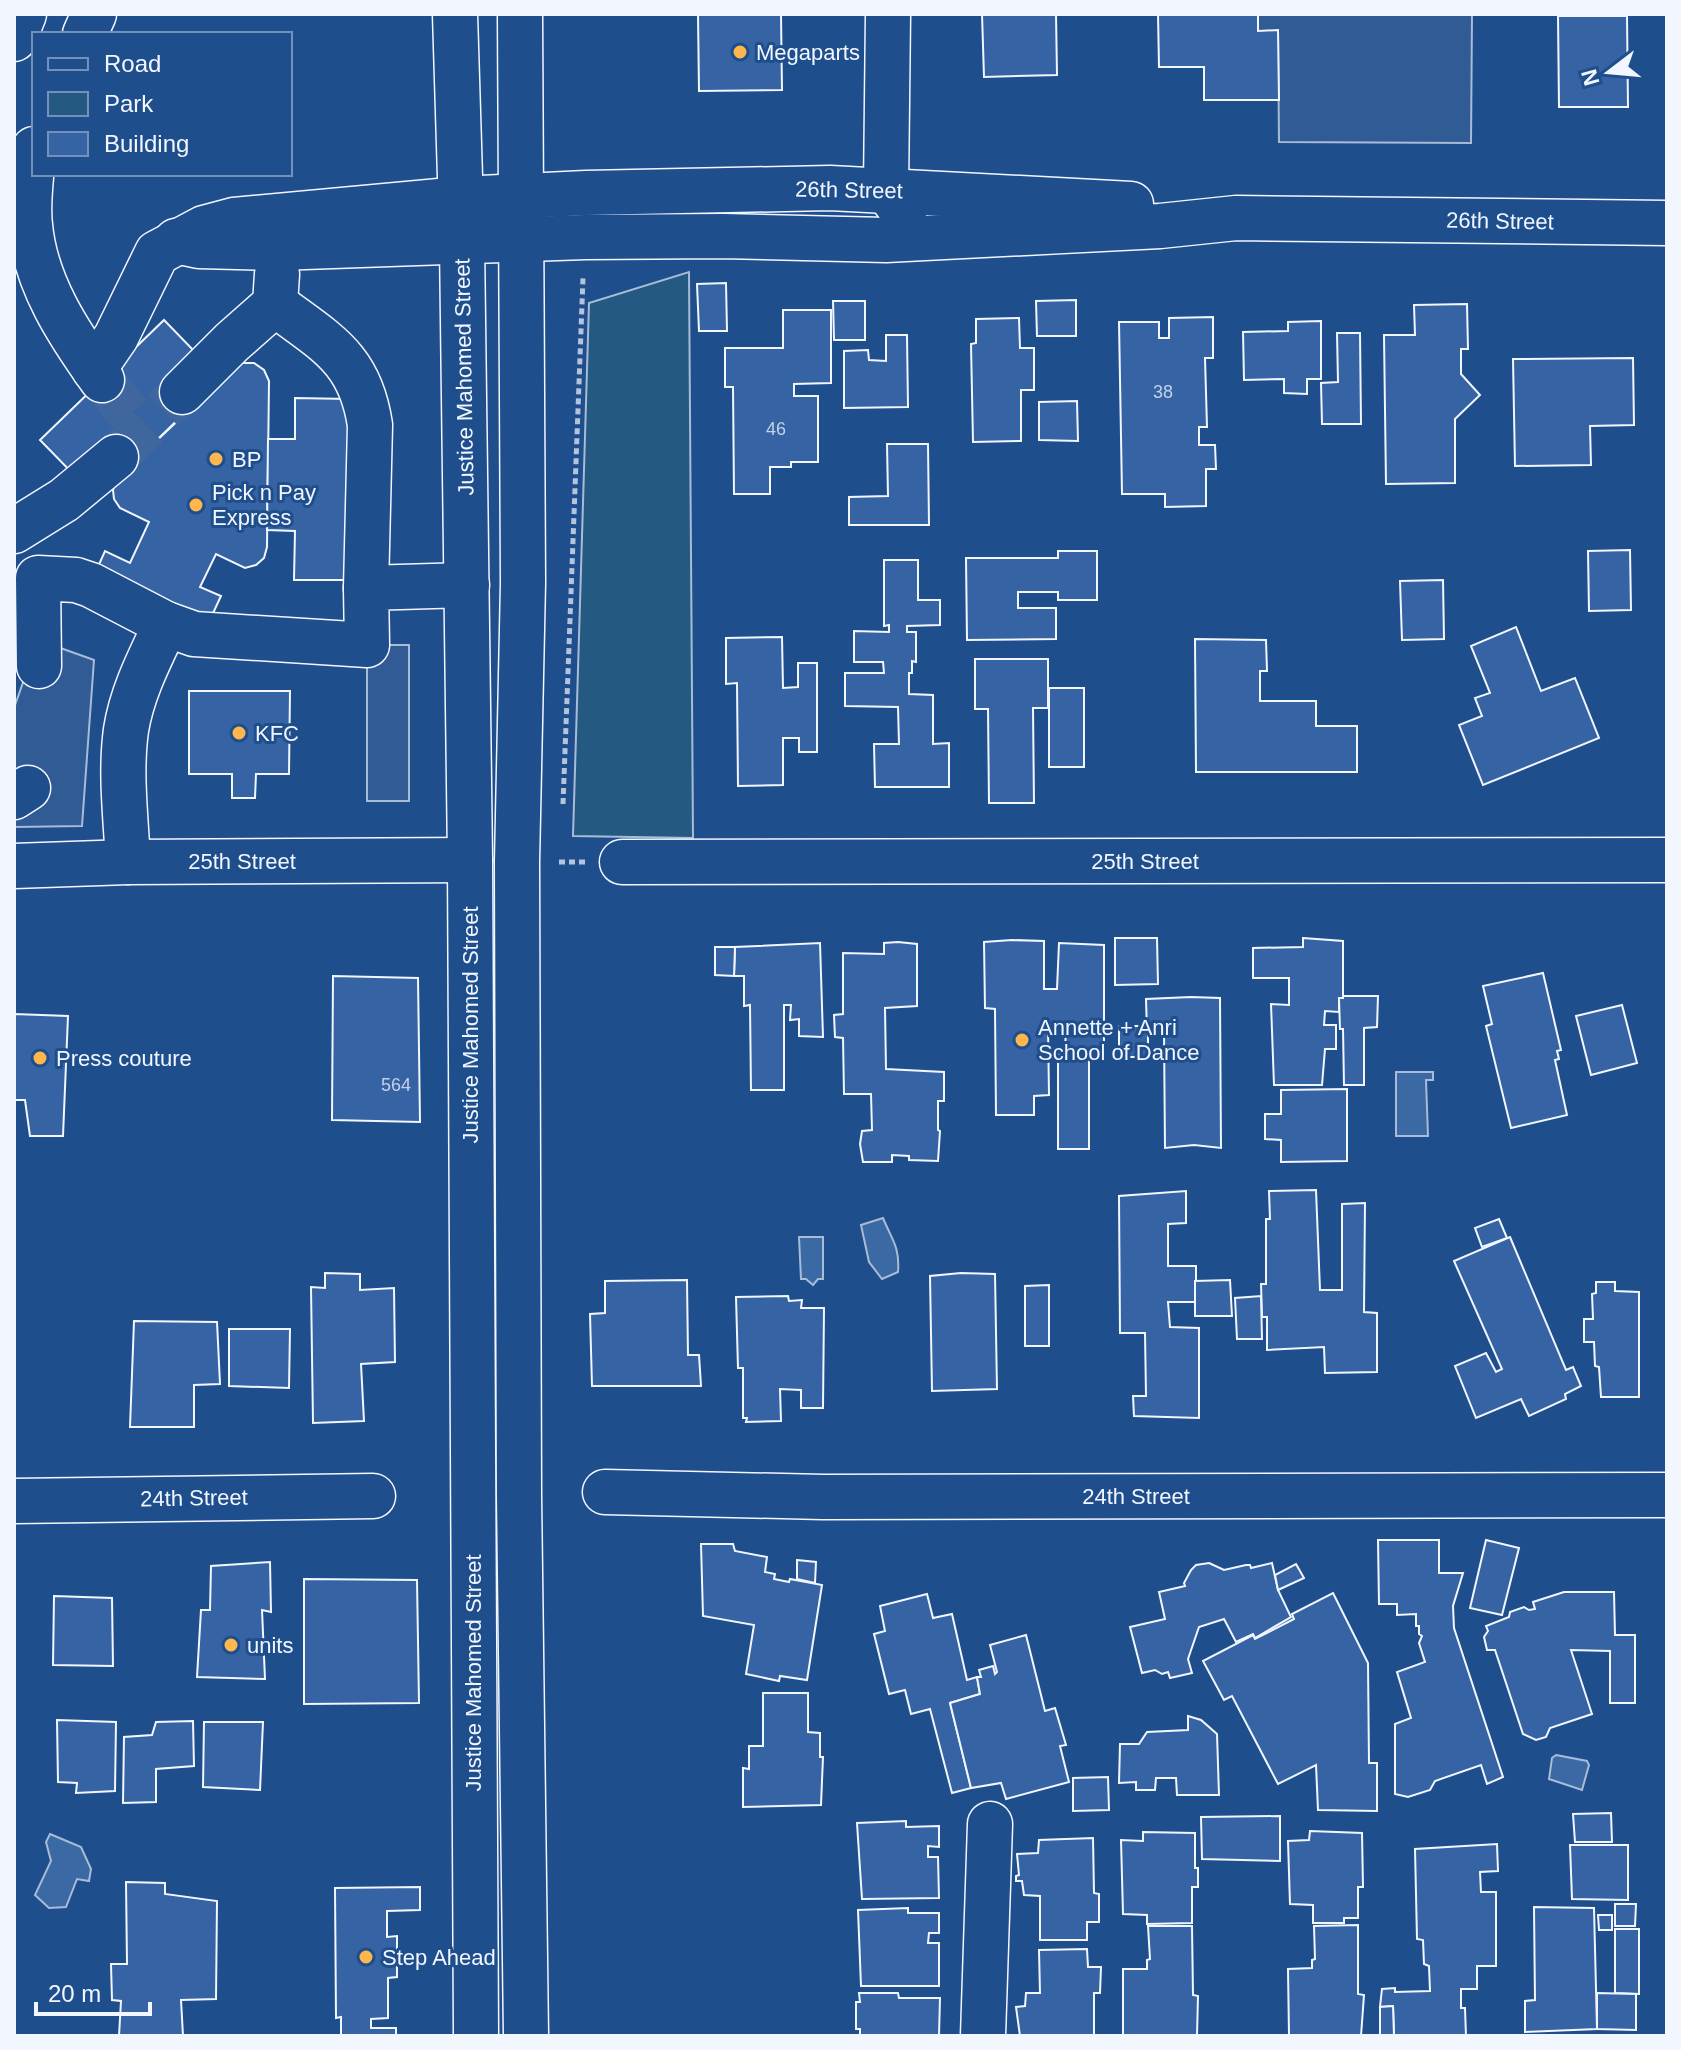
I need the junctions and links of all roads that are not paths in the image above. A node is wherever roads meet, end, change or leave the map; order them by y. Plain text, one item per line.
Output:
1 (24, 14) edge
2 (455, 14) edge
3 (520, 14) edge
4 (888, 14) edge
5 (14, 39) edge
6 (32, 154) edge
7 (32, 176) edge
8 (886, 189) junction
9 (14, 194) edge
10 (522, 197) junction
11 (461, 199) junction
12 (1236, 218) junction
13 (1667, 223) edge
14 (276, 232) junction
15 (932, 237) junction
16 (829, 239) junction
17 (522, 240) junction
18 (462, 243) junction
19 (275, 304) junction
20 (182, 392) tunnel mouth
21 (116, 457) tunnel mouth
22 (14, 531) edge
23 (26, 579) edge
24 (467, 585) junction
25 (366, 588) junction
26 (166, 624) junction
27 (39, 666) dead end
28 (470, 860) junction
29 (1667, 860) edge
30 (128, 862) junction
31 (622, 862) dead end
32 (14, 866) edge
33 (605, 1492) dead end
34 (1667, 1495) edge
35 (373, 1496) dead end
36 (14, 1501) edge
37 (990, 1824) dead end
38 (476, 2036) edge
39 (526, 2036) edge
40 (983, 2036) edge

1 - 5 street
2 - 11 street, Justice Mahomed Street
3 - 10 street
4 - 8 street
6 - 9 street
7 - 14 street
8 - 10 street, 26th Street
8 - 12 street, 26th Street
8 - 15 street
8 - 16 street
10 - 11 street, 26th Street
10 - 17 street
11 - 14 street, 26th Street
11 - 18 street, Justice Mahomed Street
12 - 13 street, 26th Street
12 - 15 street, 26th Street
14 - 18 street, 26th Street
14 - 19 street
15 - 16 street, 26th Street
16 - 17 street, 26th Street
17 - 18 street, 26th Street
17 - 39 street
18 - 24 street, Justice Mahomed Street
19 - 20 street
19 - 25 street
21 - 22 street
23 - 26 street
23 - 27 street
24 - 25 street
24 - 28 street, Justice Mahomed Street
25 - 26 street
26 - 30 street
28 - 30 street, 25th Street
28 - 38 street, Justice Mahomed Street
29 - 31 street, 25th Street
30 - 32 street, 25th Street
33 - 34 street, 24th Street
35 - 36 street, 24th Street
37 - 40 street

